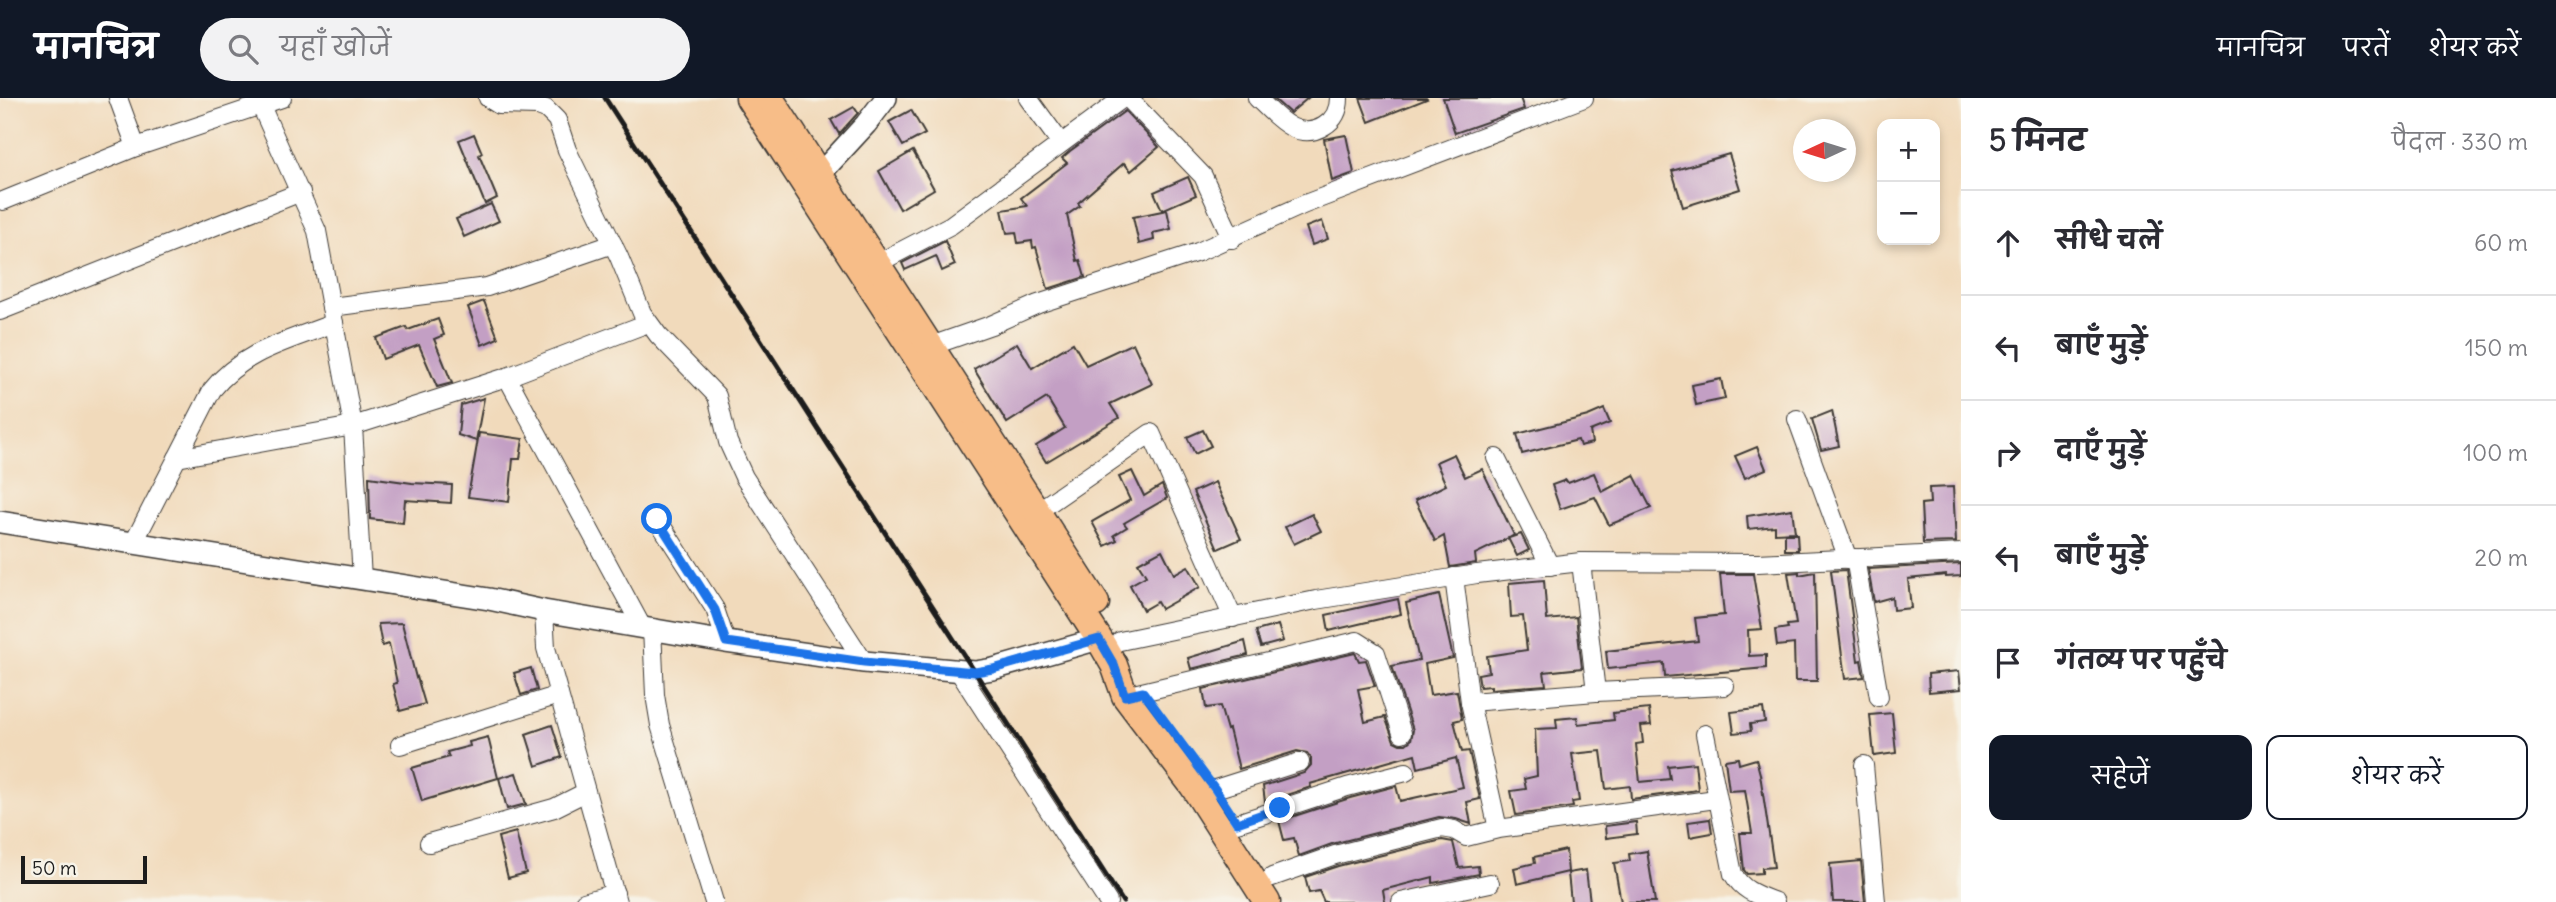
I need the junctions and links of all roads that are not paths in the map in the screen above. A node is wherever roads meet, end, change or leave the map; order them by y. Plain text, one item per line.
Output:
1 (118, 98) edge
2 (282, 98) edge
3 (488, 98) edge
4 (749, 98) edge
5 (771, 98) edge
6 (886, 98) edge
7 (1028, 98) edge
8 (1126, 98) edge
9 (1257, 98) edge
10 (1339, 98) edge
11 (1584, 98) edge
12 (262, 102) edge
13 (1060, 142) junction
14 (136, 147) junction
15 (819, 175) junction
16 (301, 192) junction
17 (3, 201) dead end
18 (1232, 239) junction
19 (613, 244) junction
20 (878, 264) junction
21 (0, 311) edge
22 (333, 315) junction
23 (648, 323) junction
24 (931, 346) junction
25 (506, 377) junction
26 (1797, 419) dead end
27 (353, 426) junction
28 (177, 458) junction
29 (1496, 458) dead end
30 (1038, 512) junction
31 (657, 519) dead end
32 (0, 522) edge
33 (133, 544) junction
34 (1961, 553) edge
35 (1851, 558) junction
36 (1581, 562) junction
37 (1550, 566) junction
38 (1454, 577) junction
39 (362, 579) junction
40 (544, 611) junction
41 (1233, 618) junction
42 (647, 628) junction
43 (1109, 640) junction
44 (726, 642) junction
45 (864, 662) junction
46 (958, 670) junction
47 (1725, 687) dead end
48 (1596, 692) junction
49 (1134, 694) junction
50 (559, 695) junction
51 (1880, 697) dead end
52 (1470, 702) junction
53 (1402, 733) dead end
54 (1704, 734) dead end
55 (400, 745) dead end
56 (1300, 762) dead end
57 (1864, 765) dead end
58 (1406, 772) dead end
59 (1215, 789) junction
60 (586, 792) junction
61 (1716, 799) junction
62 (1237, 823) junction
63 (1498, 830) junction
64 (429, 843) dead end
65 (1490, 883) dead end
66 (1269, 890) edge
67 (616, 897) edge
68 (584, 902) edge
69 (714, 902) edge
70 (1108, 902) edge
71 (1287, 902) edge
72 (1401, 902) edge
73 (1775, 902) edge
74 (1876, 902) edge

1 - 14 street
2 - 12 street
3 - 19 street
4 - 43 main road
5 - 15 main road
6 - 15 street
7 - 13 street
8 - 13 street
8 - 18 street
9 - 10 street
11 - 18 street
12 - 14 street
12 - 16 street
13 - 20 street
14 - 17 street
15 - 20 main road
16 - 21 street
16 - 22 street
18 - 24 street
19 - 22 street
19 - 23 street
20 - 24 main road
22 - 27 street
22 - 28 street
23 - 25 street
23 - 45 street
24 - 30 main road
25 - 27 street
25 - 42 street
26 - 35 street
27 - 28 street
27 - 39 street
28 - 33 street
29 - 37 street
30 - 41 street
30 - 43 main road
31 - 44 street
32 - 33 street
33 - 39 street
34 - 35 street
35 - 36 street
35 - 51 street
36 - 37 street
36 - 48 street
37 - 38 street
38 - 41 street
38 - 52 street
39 - 40 street
40 - 42 street
40 - 50 street
41 - 43 street
42 - 44 street
42 - 69 street
43 - 46 street
43 - 49 main road
44 - 45 street
45 - 46 street
46 - 70 street
47 - 48 street
48 - 52 street
49 - 53 street
49 - 59 main road
49 - 66 main road
50 - 55 street
50 - 60 street
52 - 63 street
54 - 61 street
56 - 59 street
57 - 74 street
58 - 62 street
59 - 62 main road
60 - 64 street
60 - 67 street
61 - 63 street
61 - 73 street
62 - 66 main road
63 - 66 street
65 - 72 street
66 - 71 main road
67 - 68 street

